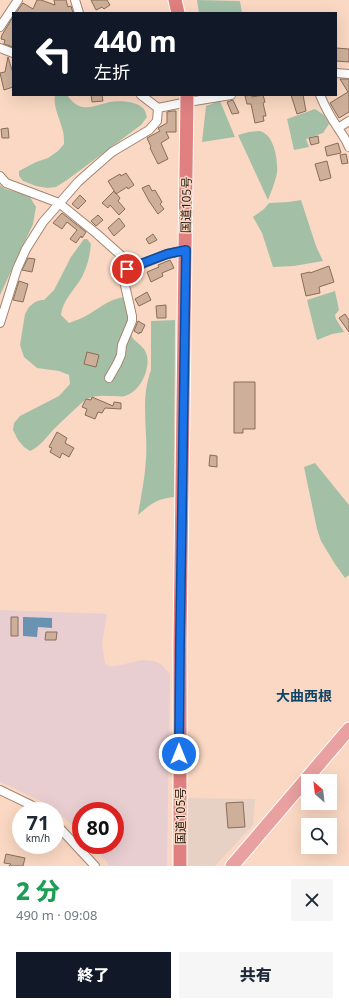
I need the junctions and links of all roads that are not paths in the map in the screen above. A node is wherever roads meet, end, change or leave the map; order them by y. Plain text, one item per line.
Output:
1 (18, 0) edge
2 (75, 0) edge
3 (176, 0) edge
4 (79, 12) edge
5 (178, 12) edge
6 (0, 26) edge
7 (0, 48) edge
8 (12, 53) edge
9 (337, 73) edge
10 (349, 74) edge
11 (142, 96) edge
12 (216, 96) edge
13 (320, 96) edge
14 (187, 98) edge
15 (158, 108) junction
16 (349, 121) edge
17 (338, 128) junction
18 (349, 148) edge
19 (0, 176) edge
20 (59, 203) junction
21 (186, 250) junction
22 (127, 270) junction
23 (0, 323) edge
24 (109, 378) dead end
25 (349, 730) edge
26 (0, 790) edge
27 (25, 802) edge
28 (64, 833) edge
29 (95, 866) edge
30 (180, 866) edge
31 (232, 866) edge

1 - 6 street
2 - 4 street
3 - 5 highway
7 - 8 street
9 - 10 street
11 - 15 street
12 - 14 street
13 - 17 street
14 - 15 street
14 - 21 highway, 国道105号
15 - 20 street
16 - 17 street
17 - 18 street
19 - 20 street
20 - 22 street
20 - 23 street
21 - 22 street
21 - 30 highway, 国道105号
22 - 24 street
25 - 31 main road
26 - 27 street
28 - 29 street

